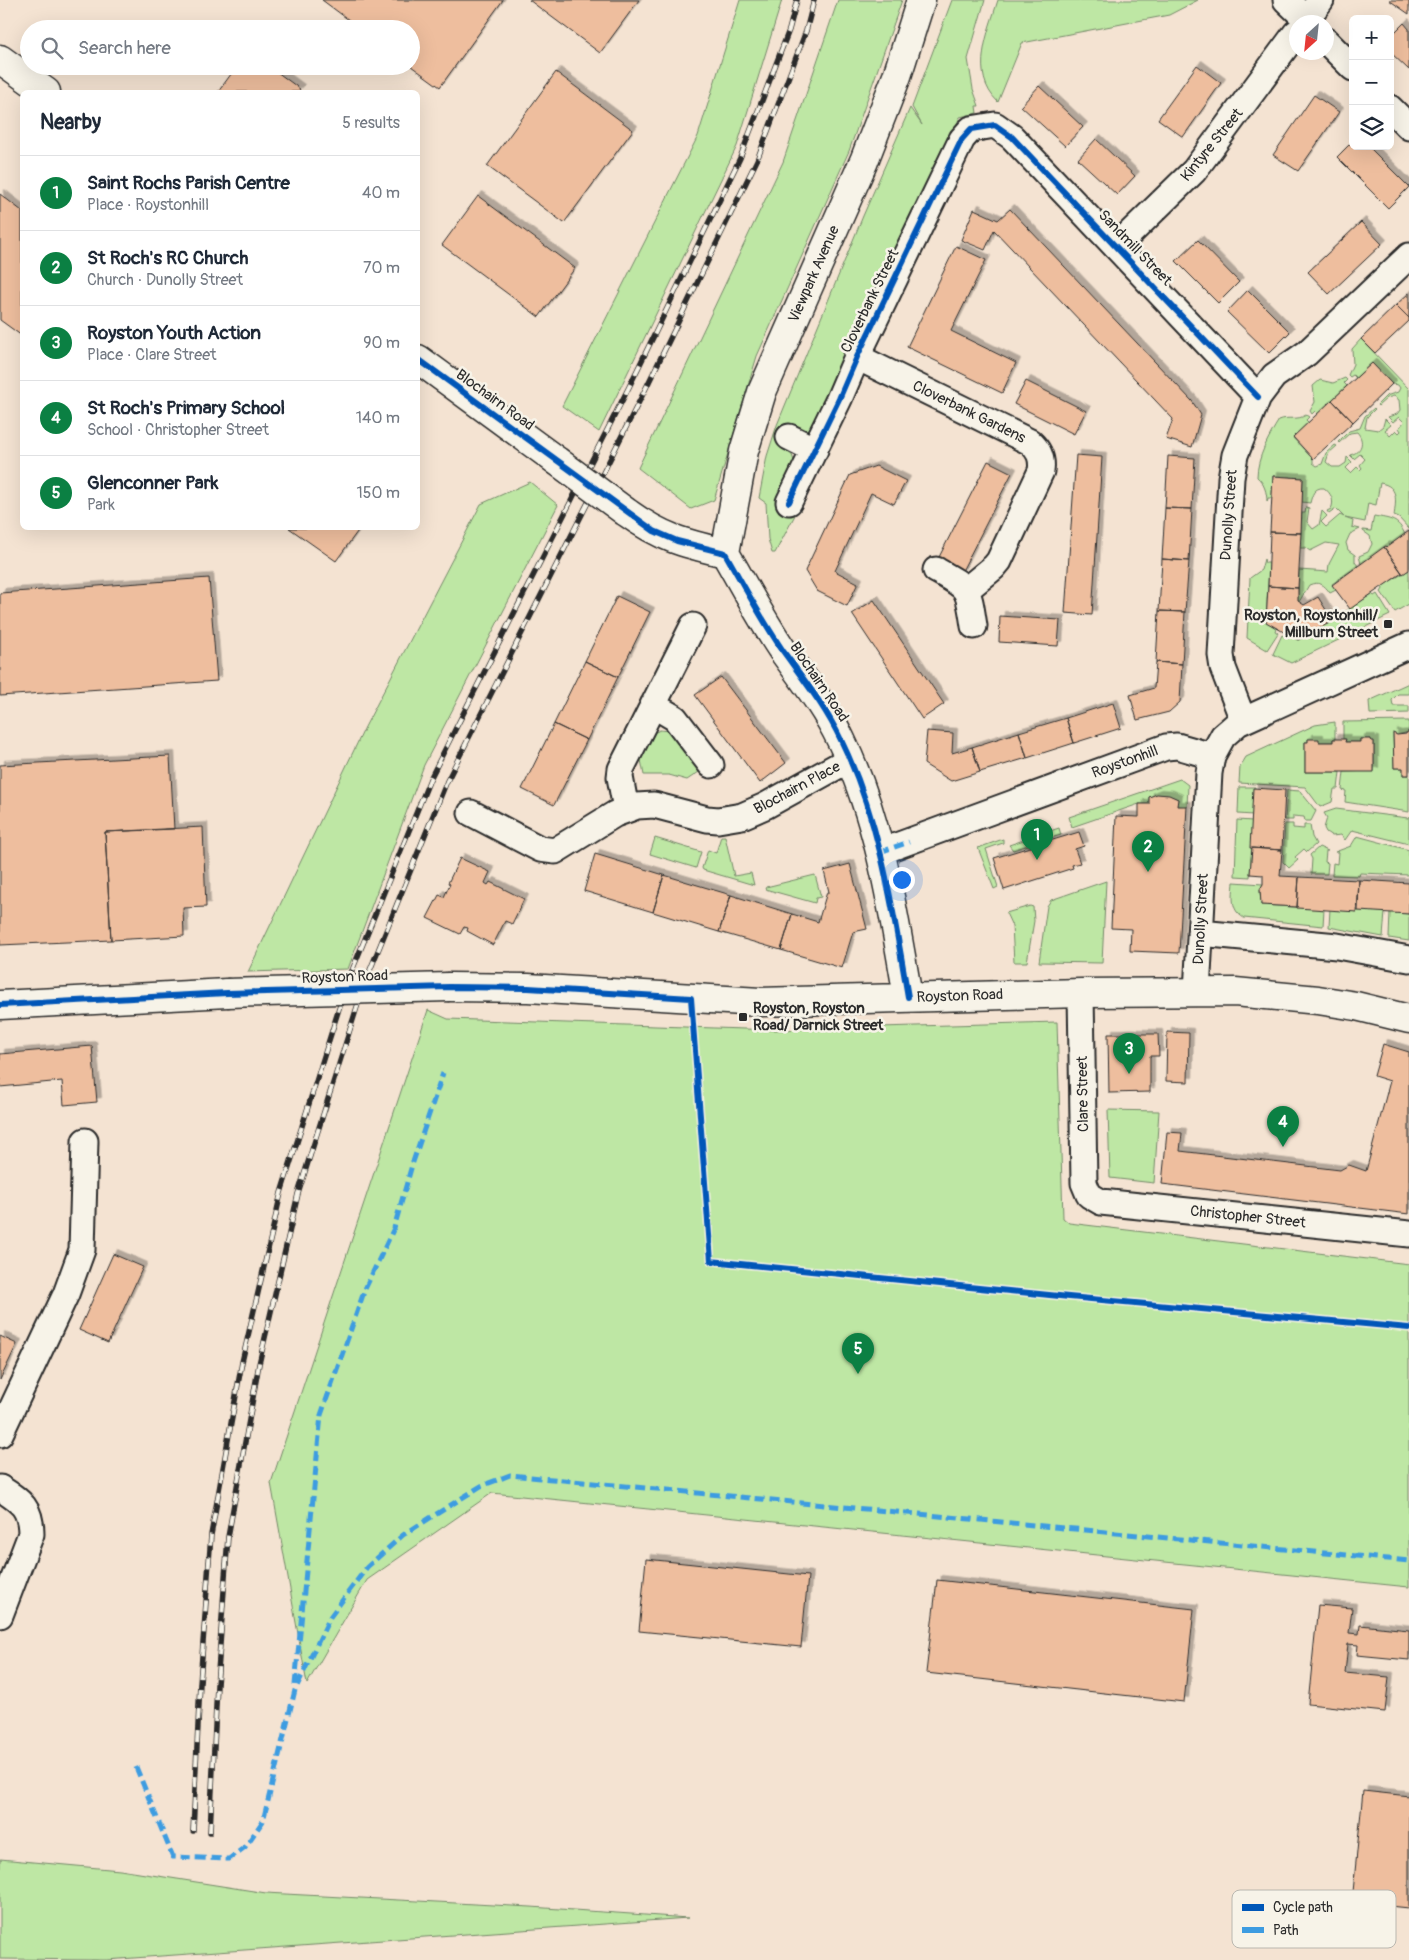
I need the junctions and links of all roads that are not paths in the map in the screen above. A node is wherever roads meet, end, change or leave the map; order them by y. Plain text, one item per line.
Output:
1 (921, 0) edge
2 (1286, 0) edge
3 (1302, 15) edge
4 (1289, 44) edge
5 (1334, 49) edge
6 (0, 59) edge
7 (1349, 64) edge
8 (20, 73) edge
9 (22, 75) edge
10 (43, 90) edge
11 (1394, 112) edge
12 (987, 126) joint
13 (1409, 127) edge
14 (1116, 247) junction
15 (1409, 256) edge
16 (857, 357) junction
17 (420, 360) edge
18 (1258, 397) junction
19 (789, 437) dead end
20 (815, 450) junction
21 (789, 502) dead end
22 (725, 553) junction
23 (936, 570) dead end
24 (966, 590) junction
25 (693, 626) dead end
26 (974, 626) dead end
27 (1409, 645) edge
28 (653, 705) junction
29 (1243, 720) junction
30 (1212, 756) junction
31 (850, 759) junction
32 (711, 765) dead end
33 (626, 809) junction
34 (471, 813) dead end
35 (880, 852) junction
36 (1200, 933) junction
37 (1409, 959) edge
38 (1081, 992) junction
39 (1197, 992) junction
40 (908, 997) junction
41 (0, 1005) edge
42 (1409, 1018) edge
43 (85, 1141) dead end
44 (1089, 1195) joint
45 (1409, 1234) edge
46 (0, 1434) edge
47 (0, 1488) edge
48 (0, 1615) edge

1 - 22 street, Viewpark Avenue
2 - 3 street
4 - 14 street, Kintyre Street
5 - 7 street
6 - 8 street
9 - 10 street
11 - 13 street
12 - 14 street, Sandmill Street
12 - 16 street, Cloverbank Street
14 - 18 street, Sandmill Street
15 - 18 street, Dunolly Street
16 - 20 street, Cloverbank Street
16 - 24 street, Cloverbank Gardens
17 - 22 street, Blochairn Road, bridge
18 - 29 street, Dunolly Street
19 - 20 street
20 - 21 street, Cloverbank Street
22 - 31 street, Blochairn Road
23 - 24 street
24 - 26 street
25 - 28 street
27 - 29 street
28 - 32 street
28 - 33 street
29 - 30 street
30 - 35 street, Roystonhill
30 - 36 street, Dunolly Street
31 - 33 street, Blochairn Place
31 - 35 street, Blochairn Road
33 - 34 street, Blochairn Place
35 - 40 street, Blochairn Road
36 - 37 street
36 - 39 street, Dunolly Street
38 - 39 street, Royston Road
38 - 40 street, Royston Road
38 - 44 street, Clare Street
39 - 42 street, Royston Road
40 - 41 street, Royston Road, bridge
43 - 46 street
44 - 45 street, Christopher Street
47 - 48 street

